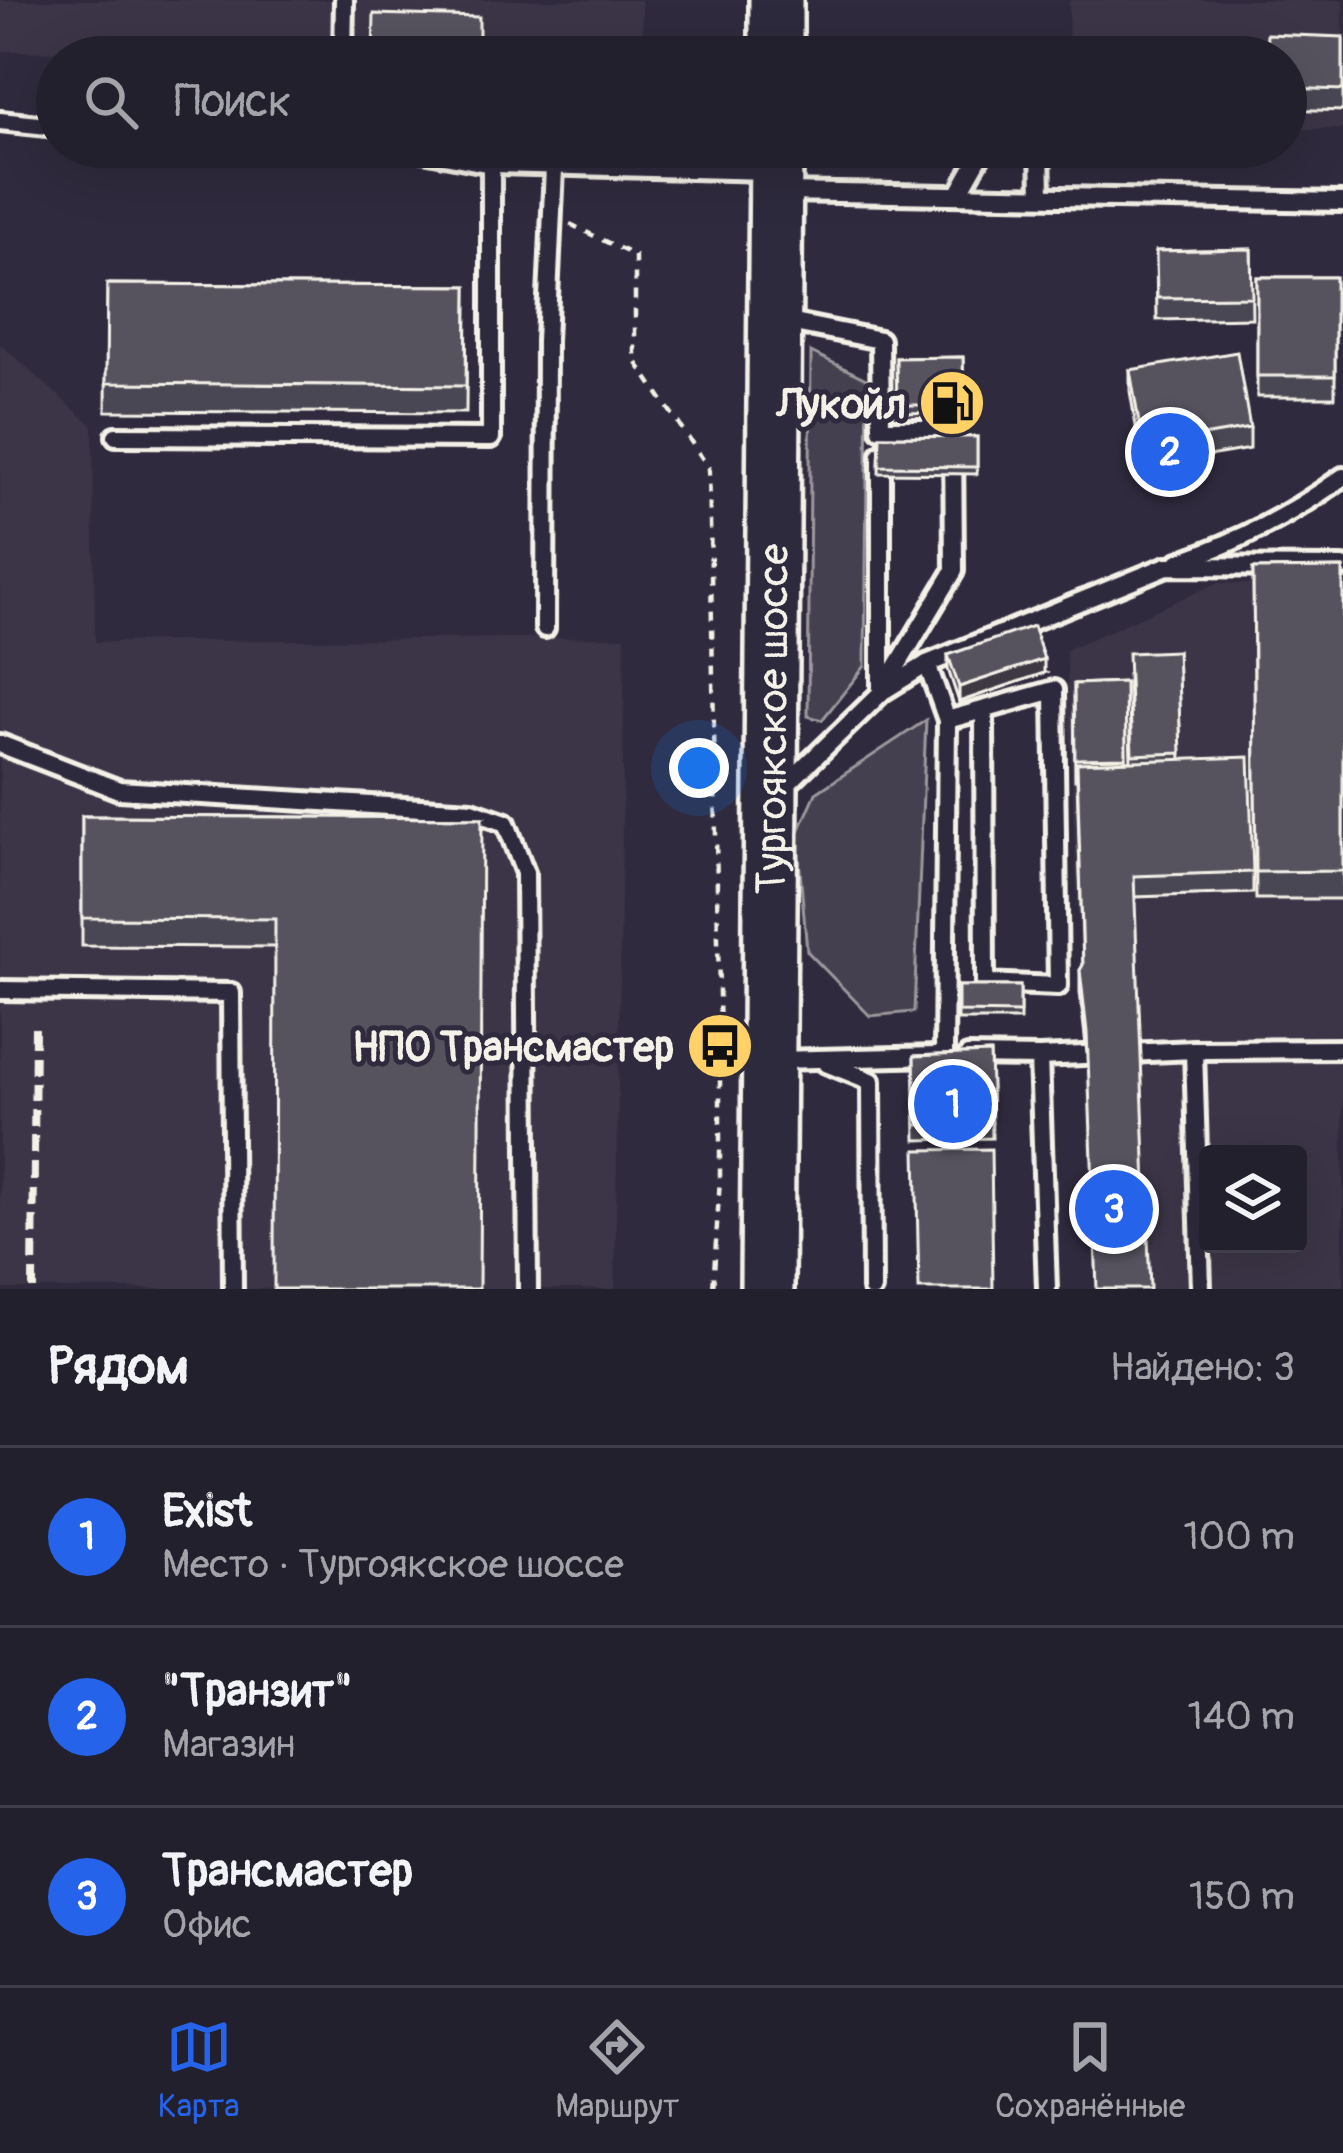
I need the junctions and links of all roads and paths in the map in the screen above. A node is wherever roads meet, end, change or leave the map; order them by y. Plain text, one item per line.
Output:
1 (344, 0) edge
2 (776, 0) edge
3 (343, 36) edge
4 (776, 36) edge
5 (0, 121) edge
6 (36, 125) edge
7 (491, 168) edge
8 (554, 168) joint
9 (973, 168) edge
10 (1040, 168) edge
11 (776, 170) edge
12 (958, 195) junction
13 (1041, 196) junction
14 (1343, 202) edge
15 (553, 215) junction
16 (776, 319) junction
17 (881, 429) junction
18 (116, 436) dead end
19 (1343, 477) edge
20 (1167, 566) junction
21 (1343, 567) edge
22 (545, 628) dead end
23 (927, 664) junction
24 (881, 693) junction
25 (984, 710) junction
26 (947, 720) junction
27 (0, 744) edge
28 (771, 800) junction
29 (0, 990) edge
30 (1343, 1049) edge
31 (1194, 1050) junction
32 (944, 1056) junction
33 (1039, 1057) junction
34 (792, 1059) junction
35 (232, 1289) edge
36 (528, 1289) edge
37 (713, 1289) edge
38 (767, 1289) edge
39 (872, 1289) edge
40 (1046, 1289) edge
41 (1201, 1289) edge

1 - 3 lane
2 - 4 main road
5 - 6 lane
7 - 18 lane
8 - 11 lane
8 - 15 lane
9 - 12 lane
10 - 13 lane
11 - 12 lane
11 - 16 main road, Тургоякское шоссе
12 - 13 lane
13 - 14 lane
15 - 22 lane
15 - 37 path
16 - 17 lane
16 - 28 main road, Тургоякское шоссе
17 - 24 lane
17 - 24 lane
19 - 20 lane
20 - 21 lane
20 - 23 lane
23 - 24 lane
23 - 26 lane
24 - 28 lane
25 - 25 lane
25 - 26 lane
26 - 32 lane
27 - 36 lane
28 - 34 main road, Тургоякское шоссе
29 - 35 lane
30 - 31 lane
31 - 33 lane
31 - 41 lane
32 - 33 lane
32 - 34 lane
33 - 40 lane
34 - 38 main road, Тургоякское шоссе
34 - 39 lane

